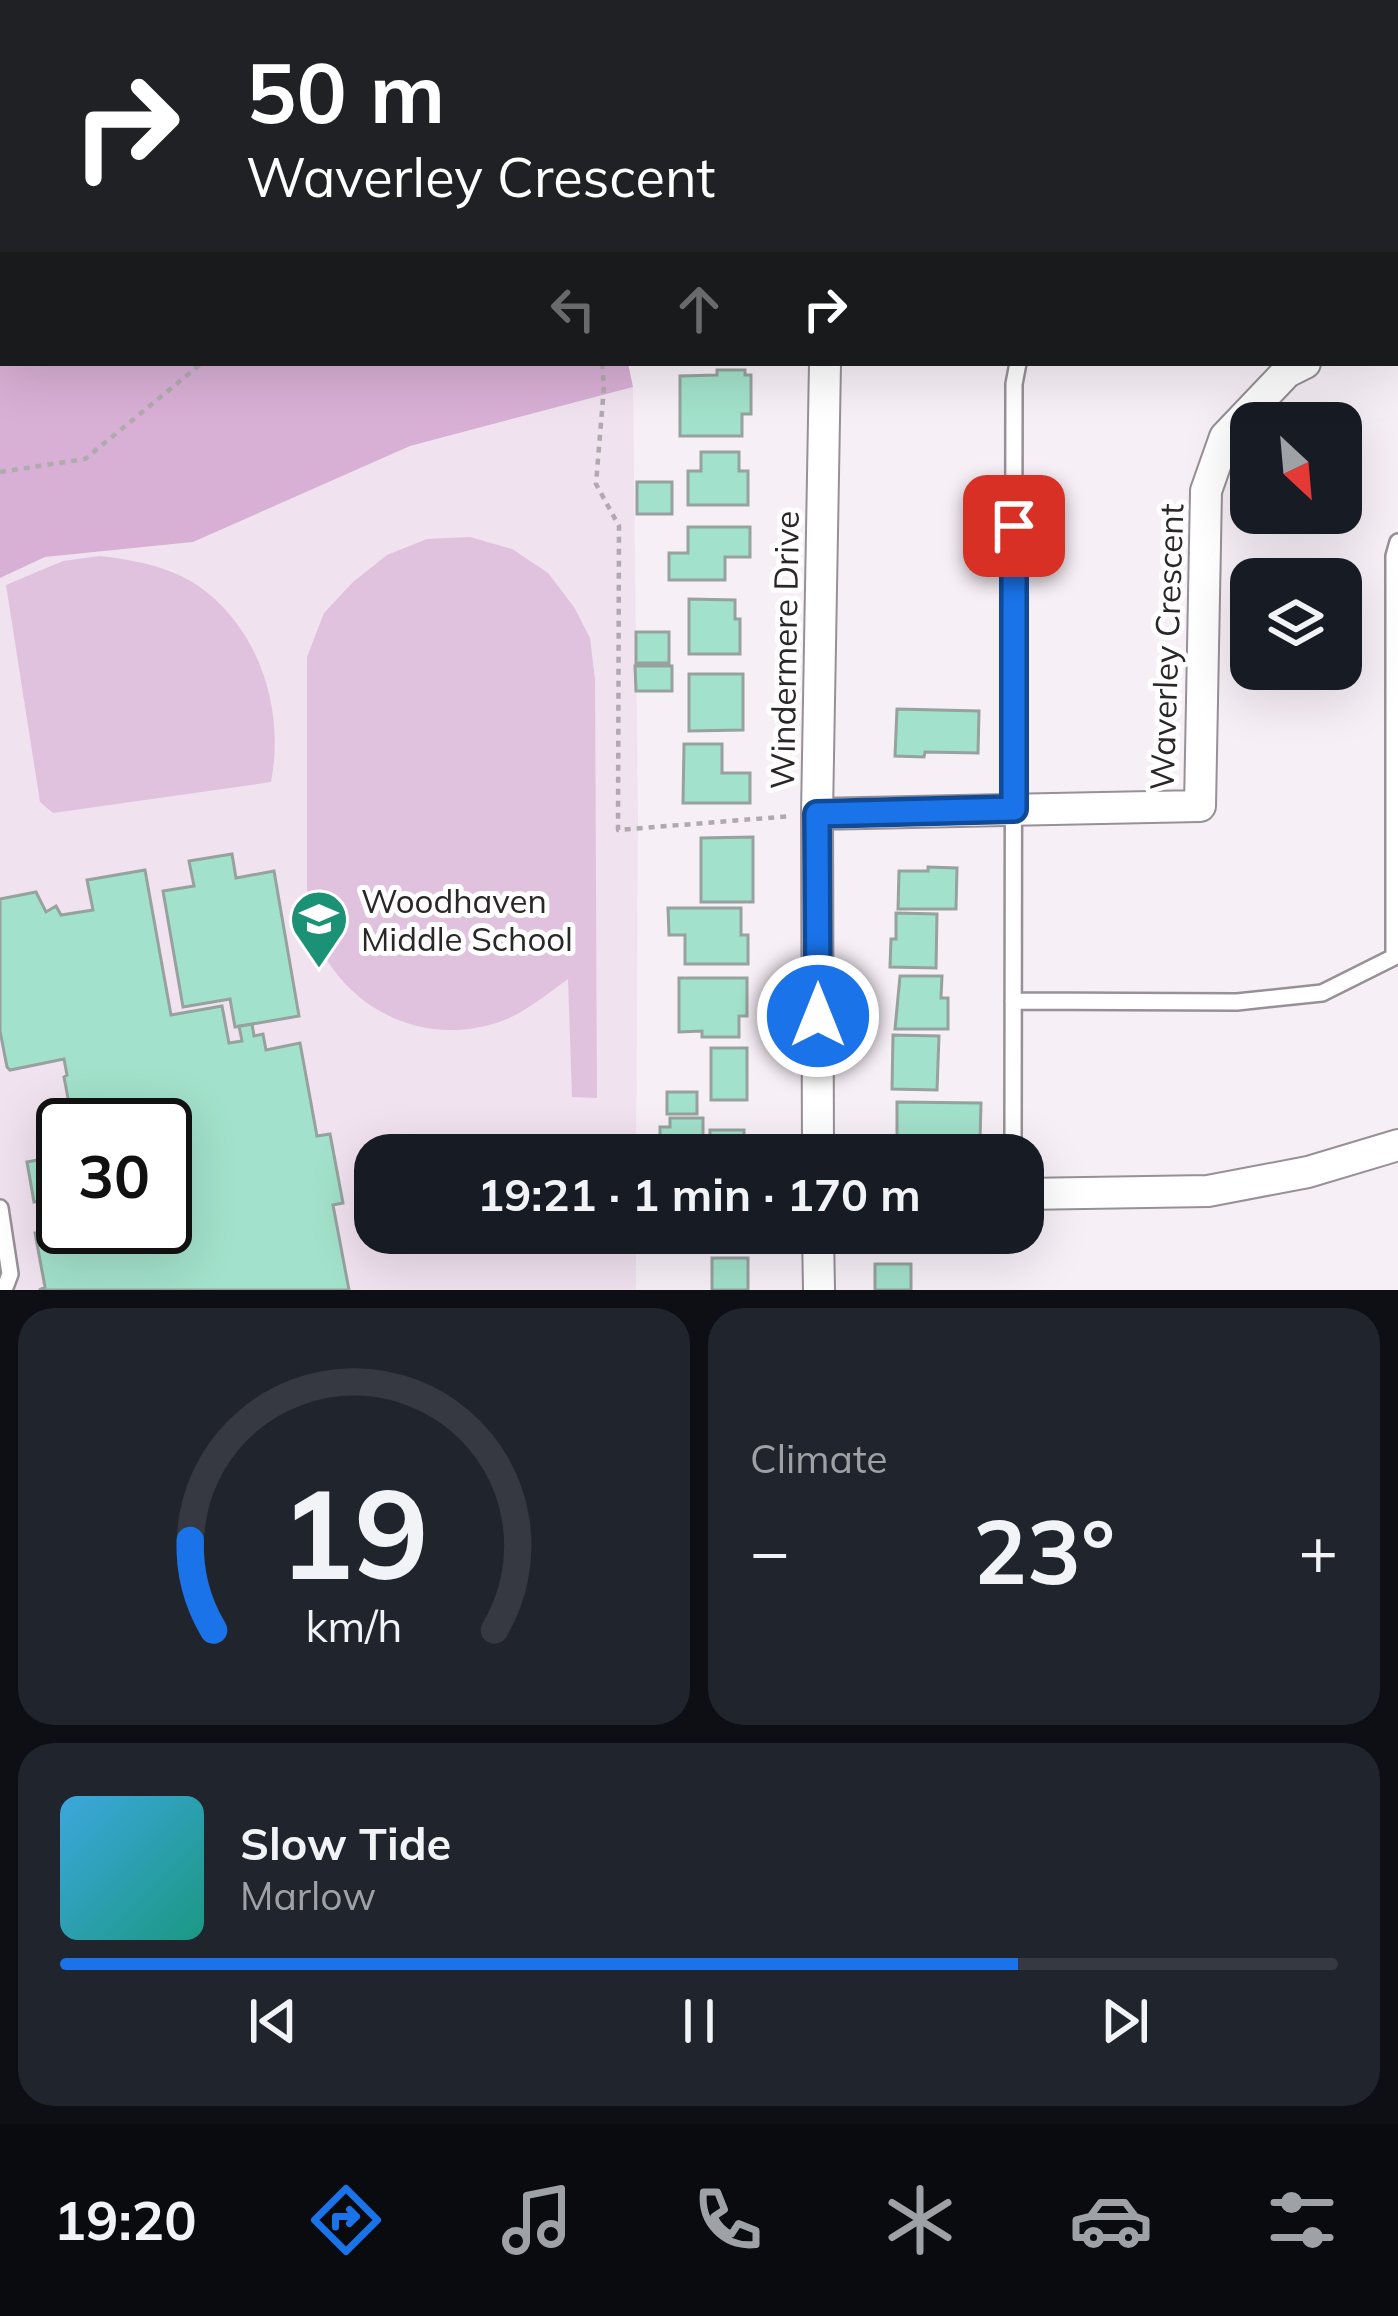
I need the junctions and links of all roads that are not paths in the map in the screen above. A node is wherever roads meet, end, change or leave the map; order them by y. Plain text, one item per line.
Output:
1 (825, 366) edge
2 (1017, 366) edge
3 (1299, 366) edge
4 (1398, 542) edge
5 (1014, 809) junction
6 (817, 814) junction
7 (1396, 956) edge
8 (1013, 1001) junction
9 (818, 1134) edge
10 (1013, 1134) edge
11 (1398, 1145) edge
12 (1044, 1194) edge
13 (0, 1208) edge
14 (818, 1254) edge
15 (4, 1290) edge
16 (819, 1290) edge

1 - 6 street, Windermere Drive
2 - 5 lane
3 - 5 street, Waverley Crescent
4 - 7 lane
5 - 6 street, Waverley Crescent
5 - 8 lane
6 - 9 street, Windermere Drive
7 - 8 lane
8 - 10 lane
11 - 12 street
13 - 15 lane
14 - 16 street

